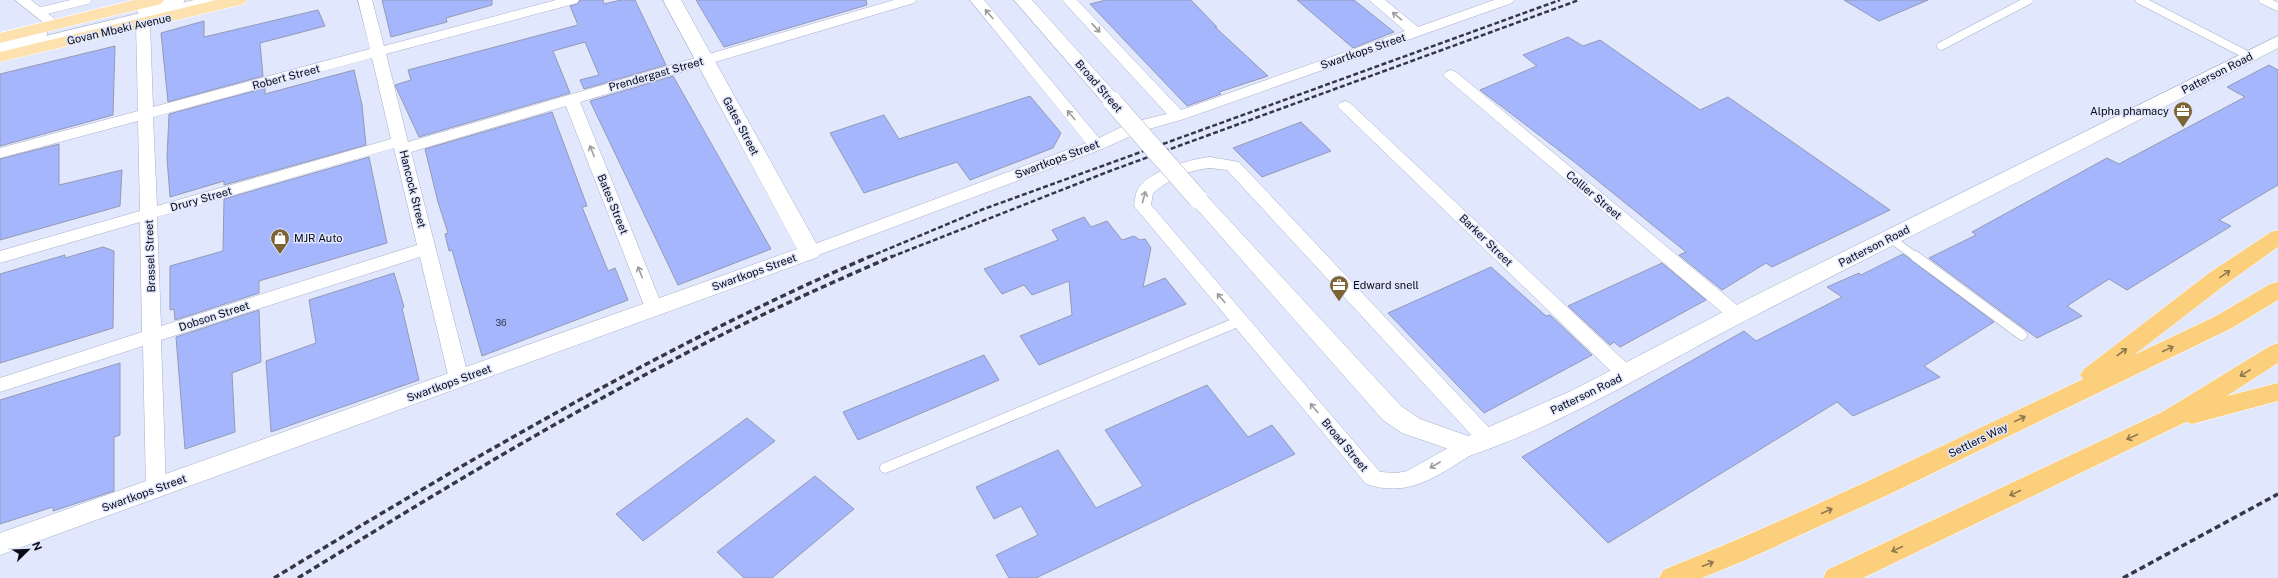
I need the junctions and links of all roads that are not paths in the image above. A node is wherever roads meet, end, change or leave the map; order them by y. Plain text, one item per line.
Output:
1 (22, 0) edge
2 (87, 0) edge
3 (155, 0) edge
4 (180, 0) edge
5 (211, 0) edge
6 (238, 0) edge
7 (365, 0) edge
8 (572, 0) edge
9 (672, 0) edge
10 (909, 0) edge
11 (977, 0) edge
12 (1023, 0) edge
13 (1069, 0) edge
14 (1376, 0) edge
15 (1507, 0) edge
16 (2029, 0) edge
17 (2140, 0) edge
18 (2263, 0) edge
19 (1484, 3) edge
20 (2278, 7) edge
21 (38, 12) junction
22 (54, 24) junction
23 (143, 24) junction
24 (1417, 33) junction
25 (0, 38) edge
26 (2278, 41) edge
27 (0, 44) edge
28 (1941, 46) dead end
29 (0, 51) edge
30 (377, 53) junction
31 (2249, 56) junction
32 (0, 57) edge
33 (705, 60) junction
34 (1451, 75) dead end
35 (571, 99) junction
36 (1345, 106) dead end
37 (146, 115) junction
38 (1178, 116) junction
39 (402, 145) junction
40 (1096, 145) junction
41 (0, 153) edge
42 (148, 214) junction
43 (2278, 237) edge
44 (1890, 238) junction
45 (427, 248) junction
46 (810, 252) junction
47 (0, 257) edge
48 (2278, 290) edge
49 (654, 308) junction
50 (1737, 315) junction
51 (1240, 321) junction
52 (2022, 335) dead end
53 (152, 336) junction
54 (2278, 352) edge
55 (1626, 374) junction
56 (459, 379) junction
57 (0, 385) edge
58 (2278, 392) edge
59 (2057, 401) junction
60 (2171, 419) junction
61 (1478, 443) junction
62 (885, 468) dead end
63 (156, 489) junction
64 (0, 544) edge
65 (1672, 578) edge
66 (1836, 578) edge

1 - 21 street
2 - 21 lane
3 - 22 main road, Govan Mbeki Avenue
4 - 27 lane
5 - 29 lane
6 - 23 main road, Govan Mbeki Avenue
7 - 30 street, Hancock Street
8 - 30 street, Robert Street
9 - 33 street, Gates Street
10 - 33 street, Prendergast Street
40 -> 11 street
12 - 61 street, Broad Street, bridge
13 -> 38 street
24 -> 14 street
15 - 19 street, Swartkops Street
16 - 28 lane
17 - 31 lane
18 - 20 lane
19 - 24 street, Swartkops Street
21 - 22 street
22 - 25 main road, Govan Mbeki Avenue
23 - 32 main road, Govan Mbeki Avenue
23 - 37 street, Brassel Street
24 - 38 street, Swartkops Street
26 - 31 street, Patterson Road
30 - 37 street, Robert Street
30 - 39 street, Hancock Street
31 - 44 street, Patterson Road
33 - 35 street, Prendergast Street
33 - 46 street, Gates Street
34 - 50 street, Collier Street
35 - 39 street, Prendergast Street
49 -> 35 street, Bates Street
36 - 55 street, Barker Street
37 - 41 street, Robert Street
37 - 42 street, Brassel Street
38 - 40 street, Swartkops Street
39 - 42 street, Drury Street
39 - 45 street, Hancock Street
40 - 46 street, Swartkops Street
42 - 47 street, Drury Street
42 - 53 street, Brassel Street
59 -> 43 highway
44 - 50 street, Patterson Road
44 - 52 lane
45 - 53 street, Dobson Street
45 - 56 street, Hancock Street
46 - 49 street, Swartkops Street
59 -> 48 highway, Settlers Way
49 - 56 street, Swartkops Street
50 - 55 street, Patterson Road
61 -> 51 street, Broad Street
51 -> 61 street, Broad Street
51 - 62 lane
53 - 57 street, Dobson Street
53 - 63 street, Brassel Street
54 -> 60 highway
55 - 61 street, Patterson Road
56 - 63 street, Swartkops Street
58 - 60 highway
65 -> 59 highway, Settlers Way
60 -> 66 highway
63 - 64 street, Swartkops Street

